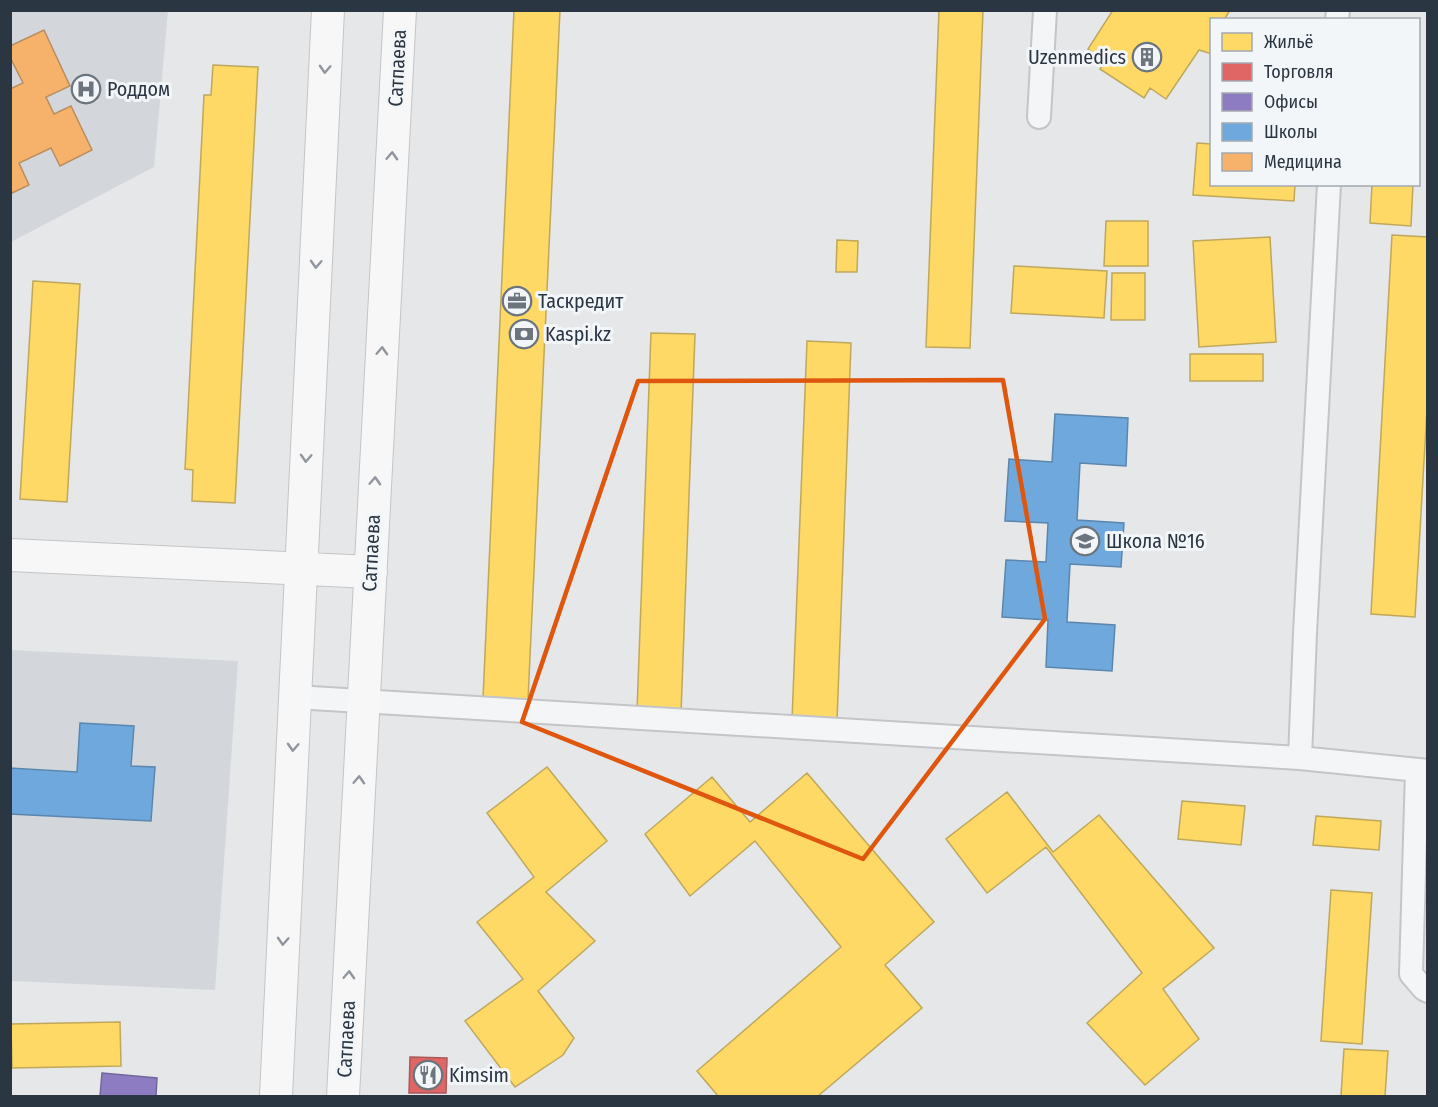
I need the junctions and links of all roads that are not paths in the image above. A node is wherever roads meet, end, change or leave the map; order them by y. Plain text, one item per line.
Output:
1 (328, 10) edge
2 (400, 10) edge
3 (1045, 10) edge
4 (1039, 117) dead end
5 (1329, 186) edge
6 (10, 555) edge
7 (301, 568) junction
8 (371, 572) junction
9 (295, 698) junction
10 (363, 702) junction
11 (1300, 758) junction
12 (1422, 770) edge
13 (1428, 991) edge
14 (276, 1096) edge
15 (343, 1096) edge

1 -> 7 street
8 -> 2 street, Сатпаева
3 - 4 street
5 - 11 street
6 - 7 street
7 - 8 street
7 - 9 street
8 - 10 street, Сатпаева
9 - 10 street
9 -> 14 street
10 - 11 street
15 -> 10 street, Сатпаева
11 - 12 street
12 - 13 street

